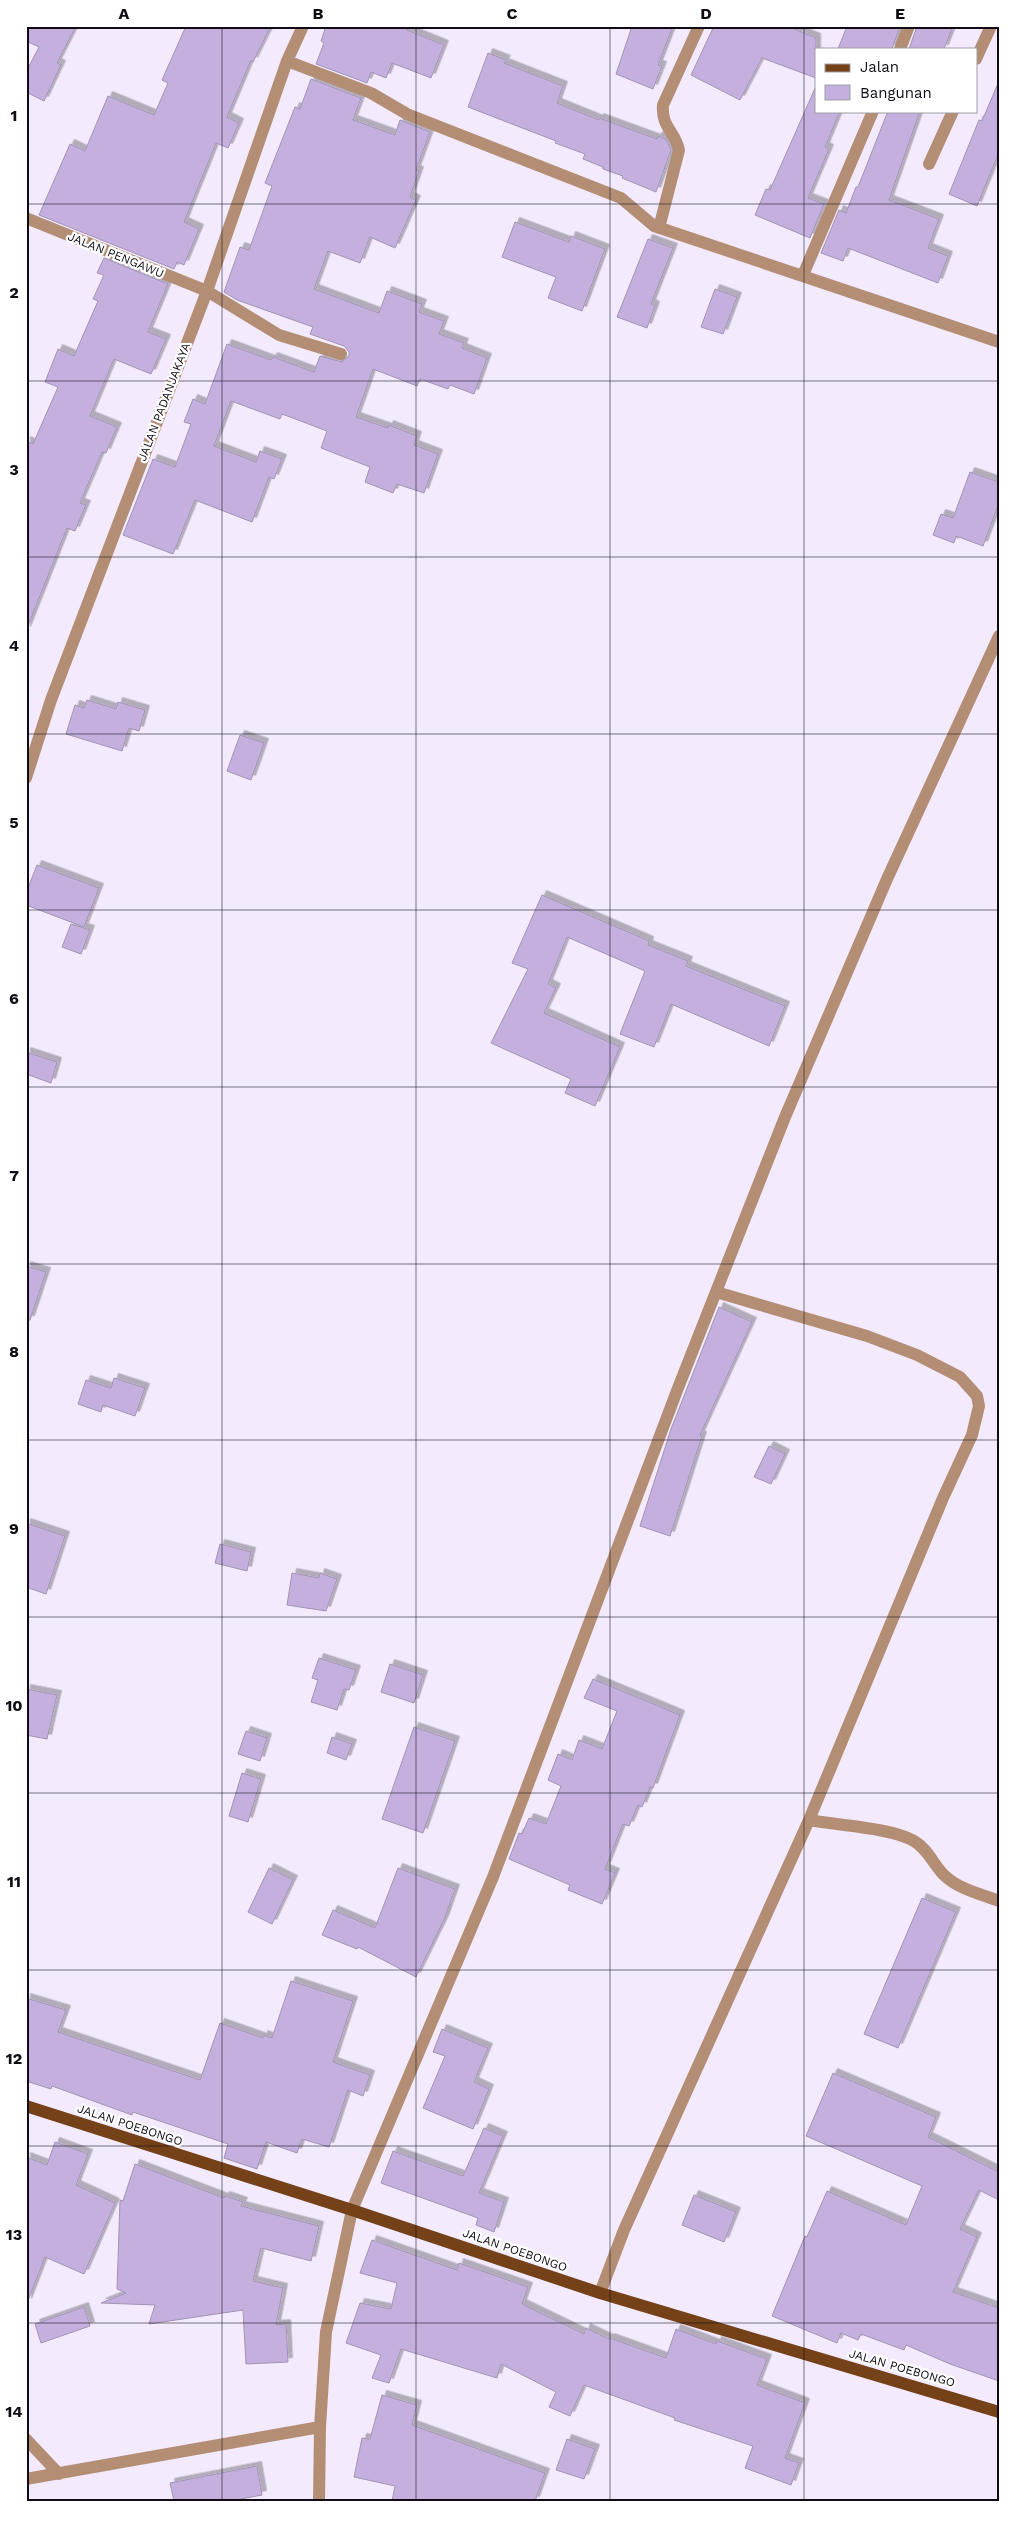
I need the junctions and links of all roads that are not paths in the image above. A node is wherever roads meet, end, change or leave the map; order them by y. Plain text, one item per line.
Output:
1 (303, 26) edge
2 (699, 26) edge
3 (909, 26) edge
4 (991, 26) edge
5 (900, 48) edge
6 (978, 55) edge
7 (287, 61) junction
8 (873, 112) edge
9 (953, 112) edge
10 (929, 164) dead end
11 (26, 218) edge
12 (659, 228) junction
13 (803, 275) junction
14 (206, 291) junction
15 (999, 342) edge
16 (341, 354) dead end
17 (999, 636) edge
18 (26, 778) edge
19 (716, 1292) junction
20 (810, 1820) junction
21 (999, 1901) edge
22 (26, 2106) edge
23 (352, 2210) junction
24 (600, 2293) junction
25 (999, 2412) edge
26 (320, 2427) junction
27 (26, 2439) edge
28 (59, 2474) junction
29 (26, 2479) edge
30 (319, 2501) edge

1 - 7 street, JALAN PADANJAKAYA
2 - 12 street
3 - 5 street
4 - 6 street
7 - 12 street
7 - 14 street, JALAN PADANJAKAYA
8 - 13 street
9 - 10 street
11 - 14 street, JALAN PENGAWU
12 - 13 street
13 - 15 street
14 - 16 street, JALAN PENGAWU
14 - 18 street, JALAN PADANJAKAYA
17 - 19 street
19 - 20 street
19 - 23 street
20 - 21 street
20 - 24 street
22 - 23 main road, JALAN POEBONGO
23 - 24 main road, JALAN POEBONGO
23 - 26 street
24 - 25 main road, JALAN POEBONGO
26 - 28 street
26 - 30 street
27 - 28 street
28 - 29 street

